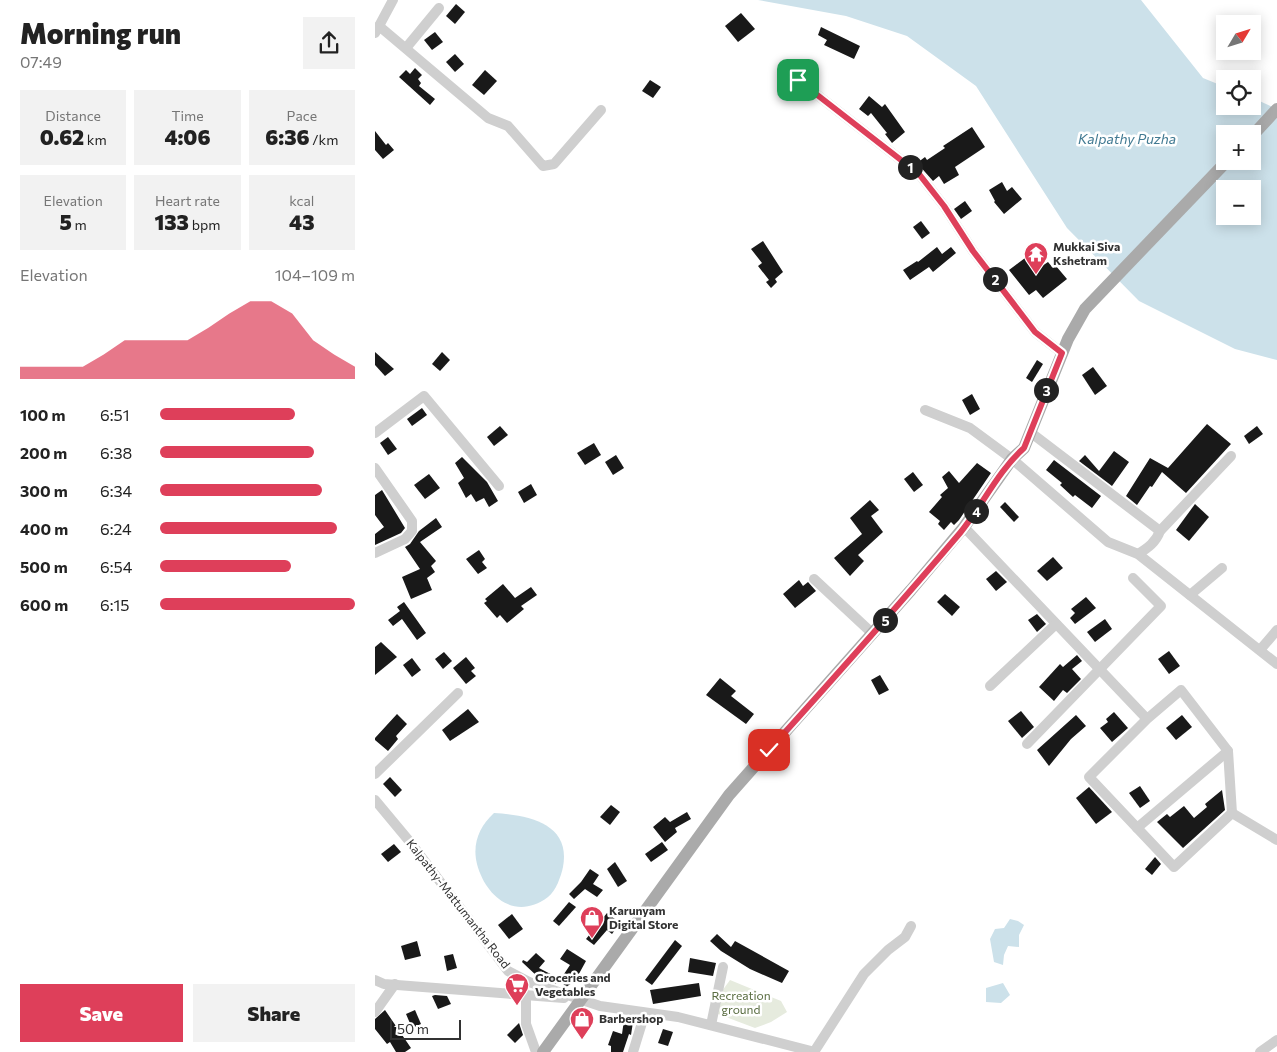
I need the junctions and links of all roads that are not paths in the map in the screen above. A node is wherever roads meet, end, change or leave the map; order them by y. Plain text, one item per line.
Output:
1 (393, 0) edge
2 (439, 8) dead end
3 (377, 30) edge
4 (406, 48) junction
5 (798, 80) dead end
6 (1277, 109) edge
7 (601, 110) dead end
8 (1261, 126) edge
9 (1218, 170) edge
10 (1062, 353) junction
11 (925, 410) dead end
12 (1030, 432) junction
13 (375, 433) edge
14 (1231, 456) dead end
15 (1012, 459) junction
16 (375, 468) edge
17 (499, 486) dead end
18 (965, 527) junction
19 (1160, 531) junction
20 (375, 553) edge
21 (1138, 554) junction
22 (1221, 568) dead end
23 (1133, 578) dead end
24 (814, 579) dead end
25 (1190, 594) junction
26 (1056, 624) junction
27 (1277, 630) edge
28 (873, 634) junction
29 (1260, 650) junction
30 (1277, 664) edge
31 (1098, 668) junction
32 (990, 686) dead end
33 (458, 692) dead end
34 (1147, 719) junction
35 (1027, 744) dead end
36 (1228, 752) junction
37 (375, 774) edge
38 (375, 800) edge
39 (1232, 813) junction
40 (1137, 828) junction
41 (1277, 840) edge
42 (911, 926) dead end
43 (723, 967) dead end
44 (375, 980) edge
45 (395, 984) junction
46 (526, 995) junction
47 (582, 999) junction
48 (375, 1012) edge
49 (645, 1013) junction
50 (711, 1025) junction
51 (1277, 1040) edge
52 (537, 1052) edge
53 (543, 1052) edge
54 (633, 1052) edge
55 (814, 1052) edge
56 (1259, 1052) edge

1 - 3 street
2 - 4 street
3 - 4 street
4 - 7 street
5 - 10 street
6 - 8 main road
9 - 10 main road
10 - 12 main road
11 - 15 street
12 - 15 main road
12 - 19 street
13 - 17 street
14 - 19 street
15 - 18 main road
15 - 21 street
16 - 20 street
18 - 26 street
18 - 28 main road
19 - 21 street
21 - 25 street
22 - 25 street
23 - 31 street
24 - 28 street
25 - 29 street
26 - 31 street
26 - 32 street
27 - 29 street
28 - 47 main road
29 - 30 street
31 - 34 street
31 - 35 street
33 - 37 street
34 - 36 street
34 - 40 street
36 - 39 street
36 - 40 street
38 - 47 street, Kalpathy-Mattumantha Road
39 - 40 street
39 - 41 street
42 - 55 street
43 - 50 street
44 - 45 street
45 - 46 street
45 - 48 street
46 - 47 street
46 - 52 street
47 - 49 street
47 - 53 main road
49 - 50 street
49 - 54 street
50 - 55 street
51 - 56 street

